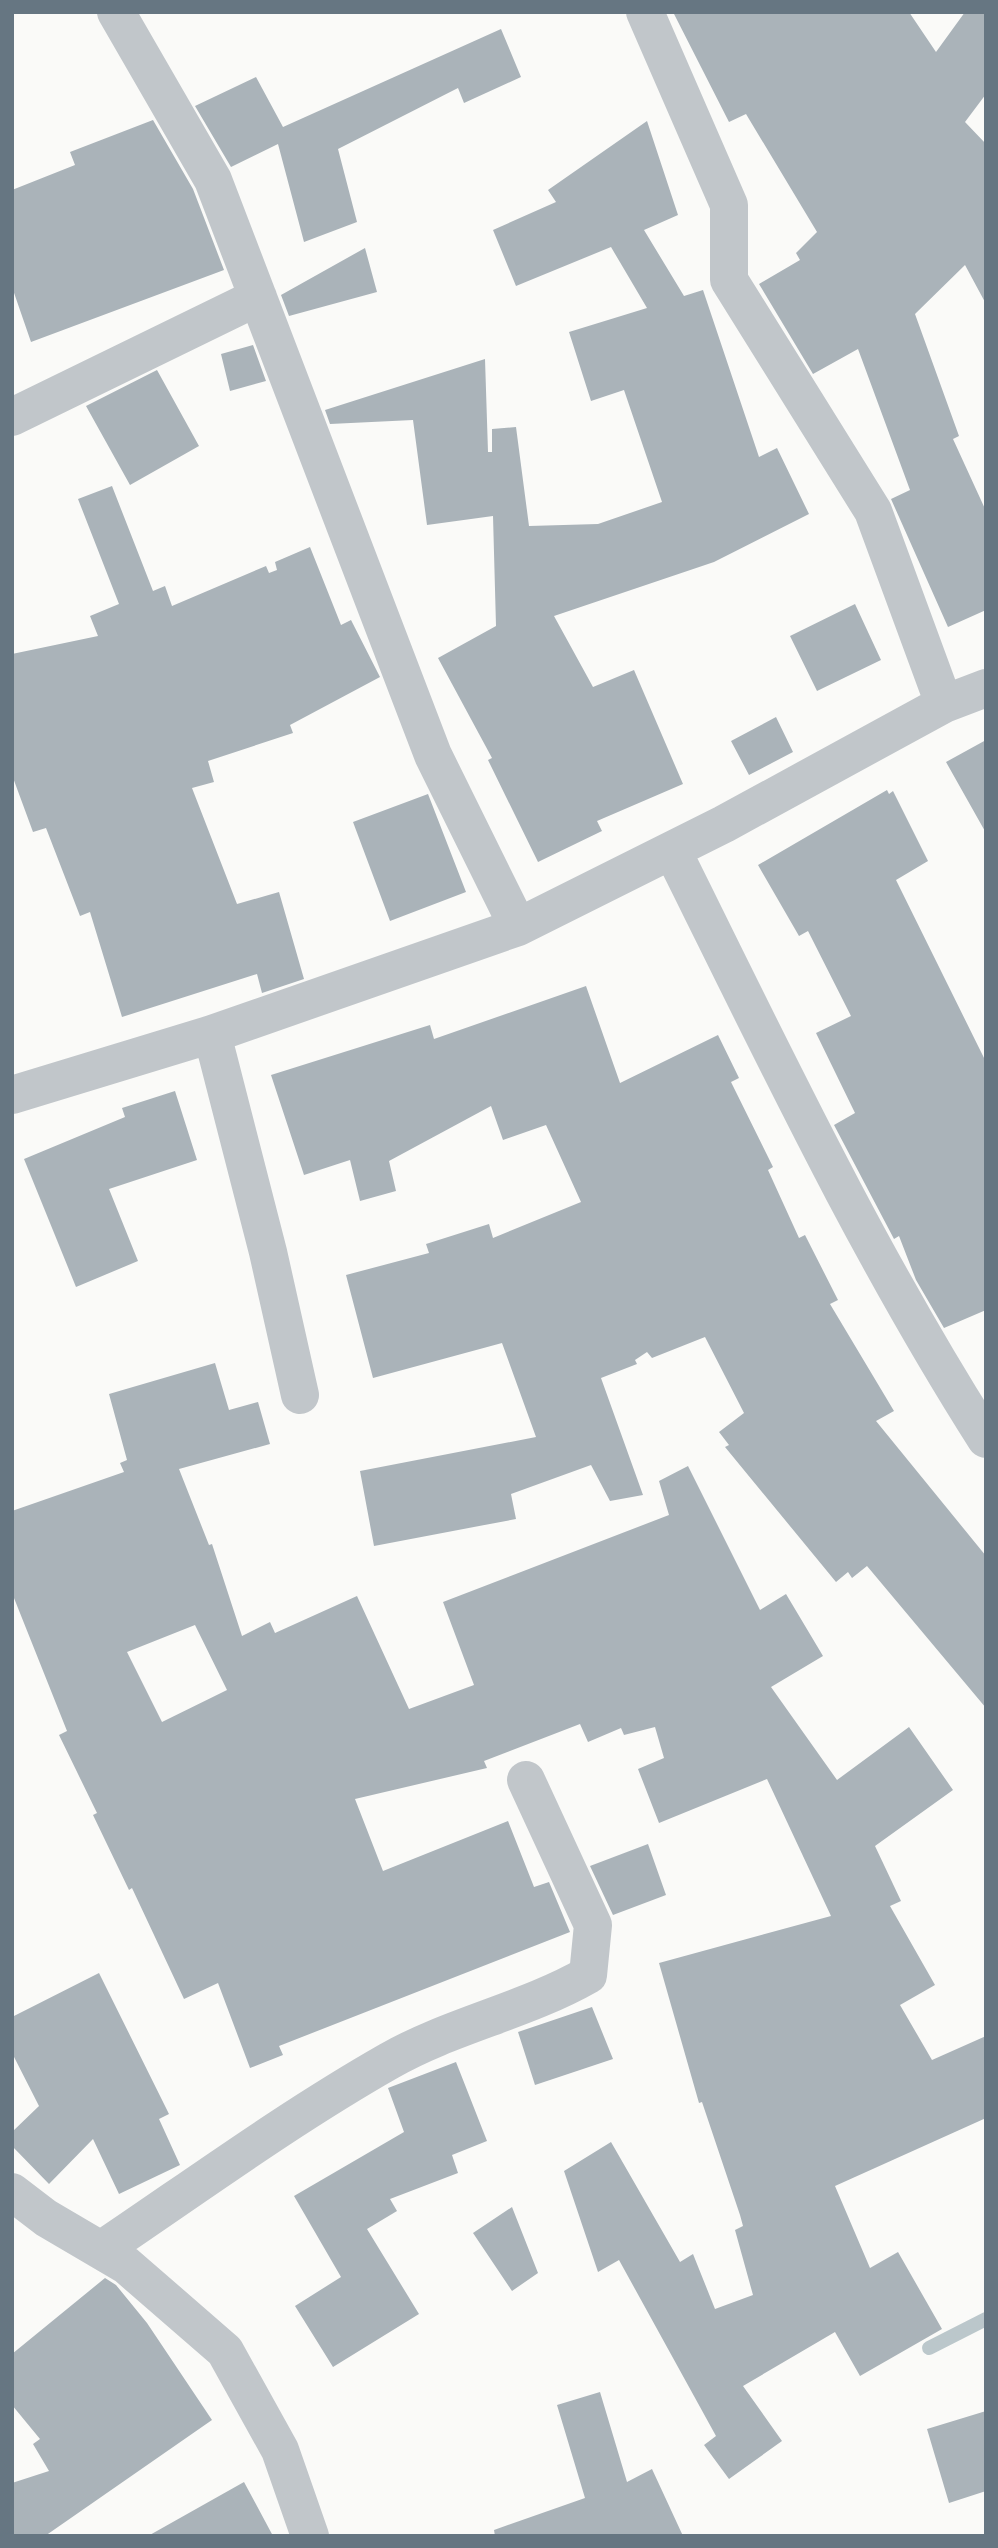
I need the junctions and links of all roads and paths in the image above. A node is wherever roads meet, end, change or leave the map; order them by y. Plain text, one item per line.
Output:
1 (116, 12) edge
2 (645, 12) edge
3 (258, 297) junction
4 (12, 416) edge
5 (986, 688) edge
6 (944, 704) junction
7 (672, 850) junction
8 (518, 927) junction
9 (212, 1034) junction
10 (12, 1095) edge
11 (300, 1395) dead end
12 (986, 1439) edge
13 (526, 1780) dead end
14 (12, 2192) edge
15 (101, 2250) junction
16 (310, 2536) edge

1 - 3 street
2 - 6 street
3 - 4 street
3 - 8 street
5 - 6 street
6 - 7 street
7 - 8 street
7 - 12 street
8 - 9 street
9 - 10 street
9 - 11 street
13 - 15 street
14 - 15 street
15 - 16 street

